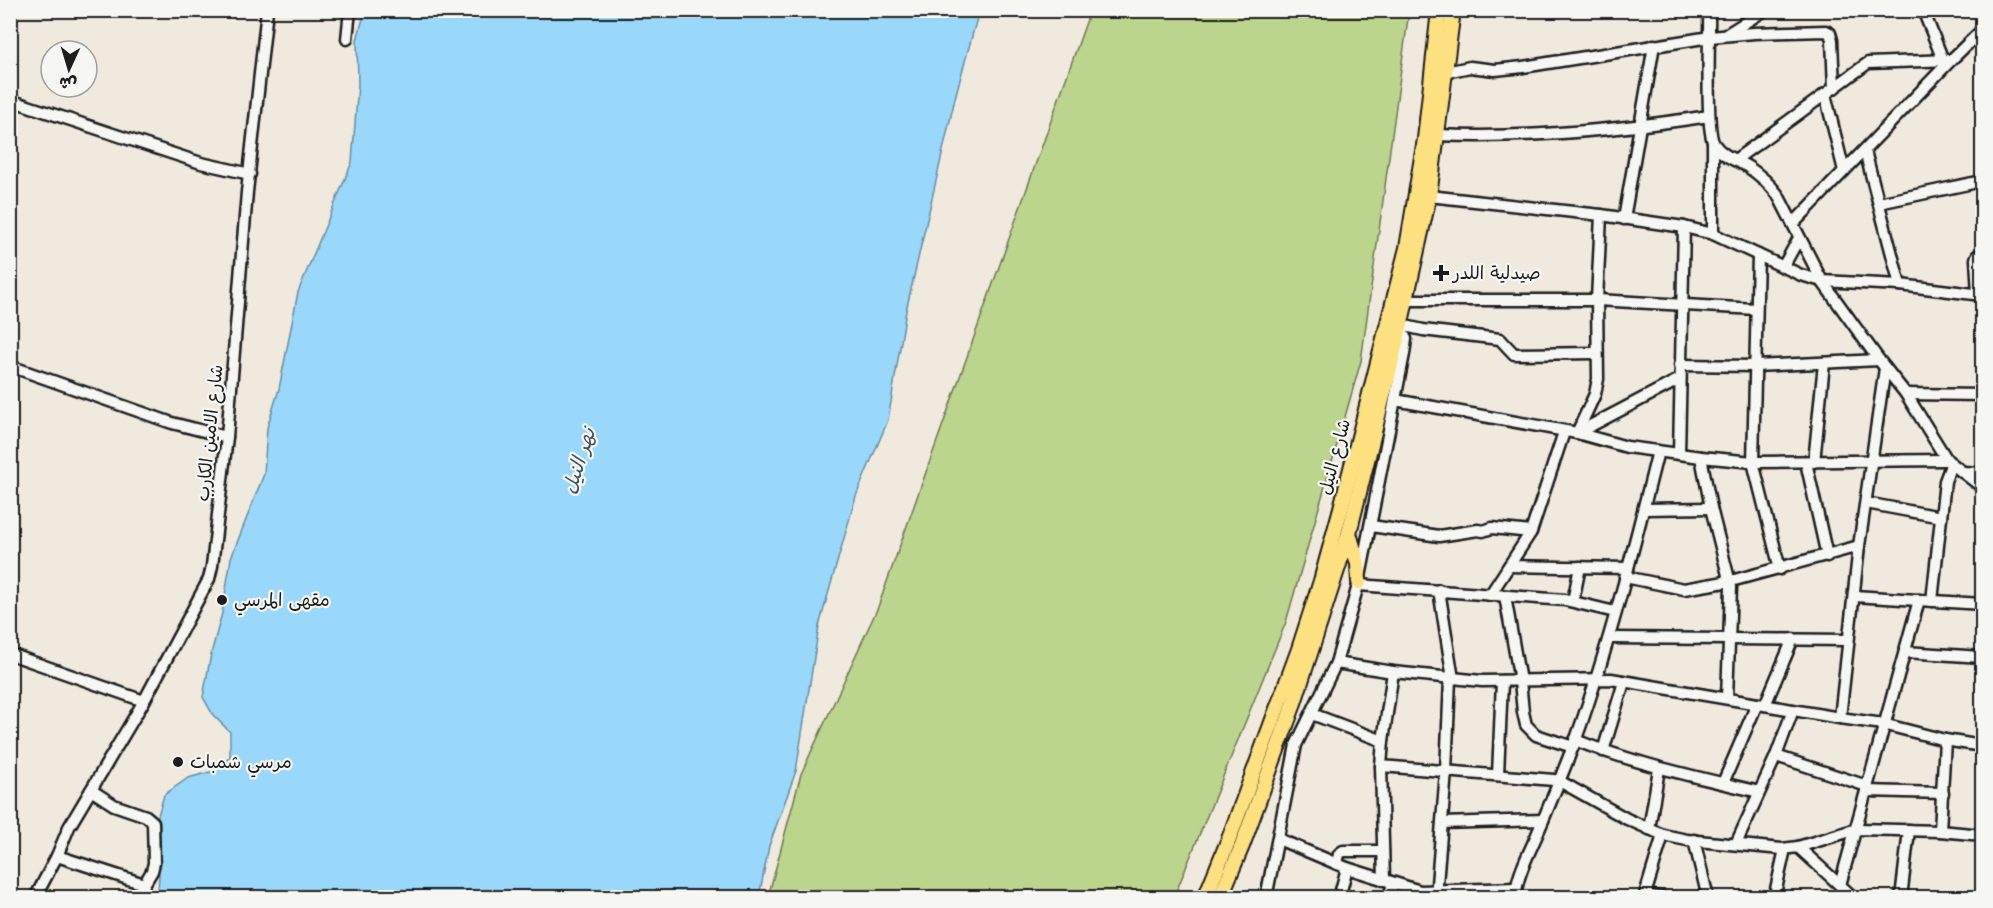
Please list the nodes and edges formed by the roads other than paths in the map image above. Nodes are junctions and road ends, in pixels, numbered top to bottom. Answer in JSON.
{"nodes":[{"id":1,"x":267,"y":10,"type":"edge"},
{"id":2,"x":351,"y":10,"type":"edge"},
{"id":3,"x":1439,"y":10,"type":"edge"},
{"id":4,"x":1453,"y":10,"type":"edge"},
{"id":5,"x":1709,"y":10,"type":"edge"},
{"id":6,"x":1765,"y":10,"type":"edge"},
{"id":7,"x":1923,"y":10,"type":"edge"},
{"id":8,"x":1983,"y":30,"type":"edge"},
{"id":9,"x":1725,"y":35,"type":"junction"},
{"id":10,"x":1710,"y":37,"type":"junction"},
{"id":11,"x":347,"y":39,"type":"dead end"},
{"id":12,"x":1654,"y":45,"type":"junction"},
{"id":13,"x":1947,"y":60,"type":"junction"},
{"id":14,"x":1446,"y":72,"type":"junction"},
{"id":15,"x":1830,"y":91,"type":"junction"},
{"id":16,"x":10,"y":100,"type":"edge"},
{"id":17,"x":1709,"y":116,"type":"junction"},
{"id":18,"x":1639,"y":127,"type":"junction"},
{"id":19,"x":1437,"y":135,"type":"junction"},
{"id":20,"x":1713,"y":142,"type":"junction"},
{"id":21,"x":1865,"y":151,"type":"junction"},
{"id":22,"x":1736,"y":160,"type":"junction"},
{"id":23,"x":1844,"y":171,"type":"junction"},
{"id":24,"x":250,"y":174,"type":"junction"},
{"id":25,"x":1983,"y":181,"type":"edge"},
{"id":26,"x":1429,"y":196,"type":"junction"},
{"id":27,"x":1879,"y":203,"type":"junction"},
{"id":28,"x":1601,"y":215,"type":"junction"},
{"id":29,"x":1624,"y":219,"type":"junction"},
{"id":30,"x":1793,"y":224,"type":"junction"},
{"id":31,"x":1684,"y":227,"type":"junction"},
{"id":32,"x":1713,"y":234,"type":"junction"},
{"id":33,"x":1799,"y":238,"type":"junction"},
{"id":34,"x":1983,"y":254,"type":"edge"},
{"id":35,"x":1758,"y":255,"type":"junction"},
{"id":36,"x":1783,"y":267,"type":"junction"},
{"id":37,"x":1822,"y":281,"type":"junction"},
{"id":38,"x":1900,"y":285,"type":"junction"},
{"id":39,"x":1980,"y":294,"type":"edge"},
{"id":40,"x":1406,"y":300,"type":"junction"},
{"id":41,"x":1597,"y":300,"type":"junction"},
{"id":42,"x":1682,"y":305,"type":"junction"},
{"id":43,"x":1756,"y":309,"type":"junction"},
{"id":44,"x":1401,"y":326,"type":"junction"},
{"id":45,"x":1598,"y":353,"type":"junction"},
{"id":46,"x":1824,"y":363,"type":"junction"},
{"id":47,"x":1882,"y":364,"type":"junction"},
{"id":48,"x":1680,"y":365,"type":"junction"},
{"id":49,"x":10,"y":366,"type":"edge"},
{"id":50,"x":1755,"y":366,"type":"junction"},
{"id":51,"x":1680,"y":379,"type":"junction"},
{"id":52,"x":1906,"y":394,"type":"junction"},
{"id":53,"x":1983,"y":395,"type":"edge"},
{"id":54,"x":1395,"y":400,"type":"junction"},
{"id":55,"x":1564,"y":432,"type":"junction"},
{"id":56,"x":1577,"y":434,"type":"junction"},
{"id":57,"x":227,"y":437,"type":"junction"},
{"id":58,"x":1658,"y":451,"type":"junction"},
{"id":59,"x":1679,"y":453,"type":"junction"},
{"id":60,"x":1701,"y":457,"type":"junction"},
{"id":61,"x":1753,"y":462,"type":"junction"},
{"id":62,"x":1810,"y":462,"type":"junction"},
{"id":63,"x":1872,"y":462,"type":"junction"},
{"id":64,"x":1953,"y":466,"type":"junction"},
{"id":65,"x":1983,"y":474,"type":"edge"},
{"id":66,"x":1983,"y":487,"type":"edge"},
{"id":67,"x":1866,"y":503,"type":"junction"},
{"id":68,"x":1341,"y":508,"type":"junction"},
{"id":69,"x":1644,"y":508,"type":"junction"},
{"id":70,"x":1711,"y":508,"type":"junction"},
{"id":71,"x":1941,"y":517,"type":"junction"},
{"id":72,"x":1371,"y":525,"type":"junction"},
{"id":73,"x":1531,"y":532,"type":"junction"},
{"id":74,"x":1349,"y":533,"type":"junction"},
{"id":75,"x":1859,"y":546,"type":"junction"},
{"id":76,"x":1827,"y":556,"type":"junction"},
{"id":77,"x":1509,"y":566,"type":"junction"},
{"id":78,"x":1580,"y":567,"type":"junction"},
{"id":79,"x":1780,"y":569,"type":"junction"},
{"id":80,"x":1627,"y":573,"type":"junction"},
{"id":81,"x":1731,"y":581,"type":"junction"},
{"id":82,"x":1358,"y":583,"type":"junction"},
{"id":83,"x":1439,"y":590,"type":"junction"},
{"id":84,"x":1490,"y":595,"type":"junction"},
{"id":85,"x":1505,"y":596,"type":"junction"},
{"id":86,"x":1854,"y":596,"type":"junction"},
{"id":87,"x":1919,"y":600,"type":"junction"},
{"id":88,"x":1573,"y":601,"type":"junction"},
{"id":89,"x":1932,"y":601,"type":"junction"},
{"id":90,"x":1983,"y":604,"type":"edge"},
{"id":91,"x":1615,"y":612,"type":"junction"},
{"id":92,"x":1610,"y":638,"type":"junction"},
{"id":93,"x":1730,"y":639,"type":"junction"},
{"id":94,"x":1793,"y":639,"type":"junction"},
{"id":95,"x":1848,"y":640,"type":"junction"},
{"id":96,"x":1905,"y":652,"type":"junction"},
{"id":97,"x":10,"y":654,"type":"edge"},
{"id":98,"x":1983,"y":657,"type":"edge"},
{"id":99,"x":1336,"y":663,"type":"junction"},
{"id":100,"x":1393,"y":672,"type":"junction"},
{"id":101,"x":1451,"y":679,"type":"junction"},
{"id":102,"x":1597,"y":679,"type":"junction"},
{"id":103,"x":1502,"y":681,"type":"junction"},
{"id":104,"x":1520,"y":681,"type":"junction"},
{"id":105,"x":1624,"y":682,"type":"junction"},
{"id":106,"x":1727,"y":698,"type":"junction"},
{"id":107,"x":144,"y":701,"type":"junction"},
{"id":108,"x":1761,"y":705,"type":"junction"},
{"id":109,"x":1793,"y":710,"type":"junction"},
{"id":110,"x":1312,"y":714,"type":"junction"},
{"id":111,"x":1840,"y":718,"type":"junction"},
{"id":112,"x":1883,"y":724,"type":"junction"},
{"id":113,"x":1945,"y":740,"type":"junction"},
{"id":114,"x":1383,"y":741,"type":"junction"},
{"id":115,"x":1574,"y":743,"type":"junction"},
{"id":116,"x":1983,"y":746,"type":"edge"},
{"id":117,"x":1603,"y":751,"type":"junction"},
{"id":118,"x":1776,"y":756,"type":"junction"},
{"id":119,"x":1381,"y":766,"type":"junction"},
{"id":120,"x":1659,"y":769,"type":"junction"},
{"id":121,"x":1446,"y":771,"type":"junction"},
{"id":122,"x":1498,"y":775,"type":"junction"},
{"id":123,"x":1559,"y":781,"type":"junction"},
{"id":124,"x":1723,"y":783,"type":"junction"},
{"id":125,"x":1867,"y":788,"type":"junction"},
{"id":126,"x":91,"y":790,"type":"junction"},
{"id":127,"x":1759,"y":792,"type":"junction"},
{"id":128,"x":1943,"y":793,"type":"junction"},
{"id":129,"x":1543,"y":820,"type":"junction"},
{"id":130,"x":1442,"y":823,"type":"junction"},
{"id":131,"x":1649,"y":830,"type":"junction"},
{"id":132,"x":1857,"y":830,"type":"junction"},
{"id":133,"x":1909,"y":830,"type":"junction"},
{"id":134,"x":1940,"y":831,"type":"junction"},
{"id":135,"x":1663,"y":834,"type":"junction"},
{"id":136,"x":1983,"y":834,"type":"edge"},
{"id":137,"x":1278,"y":839,"type":"junction"},
{"id":138,"x":1694,"y":840,"type":"junction"},
{"id":139,"x":1736,"y":844,"type":"junction"},
{"id":140,"x":1798,"y":847,"type":"junction"},
{"id":141,"x":1785,"y":849,"type":"junction"},
{"id":142,"x":1383,"y":851,"type":"junction"},
{"id":143,"x":57,"y":856,"type":"junction"},
{"id":144,"x":1342,"y":866,"type":"junction"},
{"id":145,"x":1388,"y":882,"type":"junction"},
{"id":146,"x":144,"y":884,"type":"junction"},
{"id":147,"x":1840,"y":885,"type":"junction"},
{"id":148,"x":1515,"y":892,"type":"edge"},
{"id":149,"x":1436,"y":895,"type":"edge"},
{"id":150,"x":1645,"y":896,"type":"edge"},
{"id":151,"x":36,"y":897,"type":"edge"},
{"id":152,"x":136,"y":897,"type":"edge"},
{"id":153,"x":1204,"y":897,"type":"edge"},
{"id":154,"x":1220,"y":897,"type":"edge"},
{"id":155,"x":1266,"y":897,"type":"edge"},
{"id":156,"x":1339,"y":897,"type":"edge"},
{"id":157,"x":1389,"y":897,"type":"edge"},
{"id":158,"x":1664,"y":897,"type":"edge"},
{"id":159,"x":1708,"y":897,"type":"edge"},
{"id":160,"x":1774,"y":897,"type":"edge"},
{"id":161,"x":1854,"y":897,"type":"edge"},
{"id":162,"x":1901,"y":897,"type":"edge"}],
"edges":[{"from":1,"to":24,"type":"street","name":"شارع الامين الكارب"},
{"from":2,"to":11,"type":"street"},
{"from":3,"to":68,"type":"main road","name":"شارع النيل"},
{"from":4,"to":14,"type":"main road","name":"شارع النيل"},
{"from":5,"to":10,"type":"street"},
{"from":6,"to":9,"type":"street"},
{"from":7,"to":13,"type":"street"},
{"from":8,"to":13,"type":"street"},
{"from":9,"to":10,"type":"street"},
{"from":9,"to":15,"type":"street"},
{"from":10,"to":12,"type":"street"},
{"from":10,"to":17,"type":"street"},
{"from":12,"to":14,"type":"street"},
{"from":12,"to":18,"type":"street"},
{"from":13,"to":15,"type":"street"},
{"from":13,"to":21,"type":"street"},
{"from":14,"to":19,"type":"main road","name":"شارع النيل"},
{"from":15,"to":22,"type":"street"},
{"from":15,"to":23,"type":"street"},
{"from":16,"to":24,"type":"street"},
{"from":17,"to":18,"type":"street"},
{"from":17,"to":20,"type":"street"},
{"from":18,"to":19,"type":"street"},
{"from":18,"to":29,"type":"street"},
{"from":19,"to":26,"type":"main road","name":"شارع النيل"},
{"from":20,"to":22,"type":"street"},
{"from":20,"to":32,"type":"street"},
{"from":21,"to":23,"type":"street"},
{"from":21,"to":27,"type":"street"},
{"from":22,"to":30,"type":"street"},
{"from":23,"to":30,"type":"street"},
{"from":24,"to":57,"type":"street","name":"شارع الامين الكارب"},
{"from":25,"to":27,"type":"street"},
{"from":26,"to":28,"type":"street"},
{"from":26,"to":40,"type":"main road","name":"شارع النيل"},
{"from":27,"to":38,"type":"street"},
{"from":28,"to":29,"type":"street"},
{"from":28,"to":41,"type":"street"},
{"from":29,"to":31,"type":"street"},
{"from":30,"to":33,"type":"street"},
{"from":31,"to":32,"type":"street"},
{"from":31,"to":42,"type":"street"},
{"from":32,"to":35,"type":"street"},
{"from":33,"to":36,"type":"street"},
{"from":33,"to":37,"type":"street"},
{"from":34,"to":39,"type":"street"},
{"from":35,"to":36,"type":"street"},
{"from":35,"to":43,"type":"street"},
{"from":36,"to":37,"type":"street"},
{"from":37,"to":38,"type":"street"},
{"from":37,"to":47,"type":"street"},
{"from":38,"to":39,"type":"street"},
{"from":40,"to":41,"type":"street"},
{"from":40,"to":44,"type":"main road","name":"شارع النيل"},
{"from":41,"to":42,"type":"street"},
{"from":41,"to":45,"type":"street"},
{"from":42,"to":43,"type":"street"},
{"from":42,"to":48,"type":"street"},
{"from":43,"to":50,"type":"street"},
{"from":44,"to":45,"type":"street"},
{"from":44,"to":54,"type":"street"},
{"from":44,"to":74,"type":"main road","name":"شارع النيل"},
{"from":45,"to":56,"type":"street"},
{"from":46,"to":47,"type":"street"},
{"from":46,"to":50,"type":"street"},
{"from":46,"to":62,"type":"street"},
{"from":47,"to":52,"type":"street"},
{"from":47,"to":63,"type":"street"},
{"from":48,"to":50,"type":"street"},
{"from":48,"to":51,"type":"street"},
{"from":49,"to":57,"type":"street"},
{"from":50,"to":61,"type":"street"},
{"from":51,"to":56,"type":"street"},
{"from":51,"to":59,"type":"street"},
{"from":52,"to":53,"type":"street"},
{"from":52,"to":64,"type":"street"},
{"from":54,"to":55,"type":"street"},
{"from":54,"to":72,"type":"street"},
{"from":55,"to":56,"type":"street"},
{"from":55,"to":73,"type":"street"},
{"from":56,"to":58,"type":"street"},
{"from":57,"to":107,"type":"street","name":"شارع الامين الكارب"},
{"from":58,"to":59,"type":"street"},
{"from":58,"to":69,"type":"street"},
{"from":59,"to":60,"type":"street"},
{"from":60,"to":61,"type":"street"},
{"from":60,"to":70,"type":"street"},
{"from":61,"to":62,"type":"street"},
{"from":61,"to":79,"type":"street"},
{"from":62,"to":63,"type":"street"},
{"from":62,"to":76,"type":"street"},
{"from":63,"to":64,"type":"street"},
{"from":63,"to":67,"type":"street"},
{"from":64,"to":65,"type":"street"},
{"from":64,"to":66,"type":"street"},
{"from":64,"to":71,"type":"street"},
{"from":67,"to":71,"type":"street"},
{"from":67,"to":75,"type":"street"},
{"from":68,"to":74,"type":"main road"},
{"from":68,"to":153,"type":"main road","name":"شارع النيل"},
{"from":69,"to":70,"type":"street"},
{"from":69,"to":80,"type":"street"},
{"from":70,"to":81,"type":"street"},
{"from":71,"to":89,"type":"street"},
{"from":72,"to":73,"type":"street"},
{"from":72,"to":82,"type":"street"},
{"from":73,"to":77,"type":"street"},
{"from":74,"to":82,"type":"main road"},
{"from":74,"to":154,"type":"main road","name":"شارع النيل"},
{"from":75,"to":76,"type":"street"},
{"from":75,"to":86,"type":"street"},
{"from":76,"to":79,"type":"street"},
{"from":77,"to":78,"type":"street"},
{"from":77,"to":84,"type":"street"},
{"from":78,"to":80,"type":"street"},
{"from":78,"to":88,"type":"street"},
{"from":79,"to":81,"type":"street"},
{"from":80,"to":81,"type":"street"},
{"from":80,"to":91,"type":"street"},
{"from":81,"to":93,"type":"street"},
{"from":82,"to":83,"type":"street"},
{"from":82,"to":99,"type":"street"},
{"from":83,"to":84,"type":"street"},
{"from":83,"to":101,"type":"street"},
{"from":84,"to":85,"type":"street"},
{"from":85,"to":88,"type":"street"},
{"from":85,"to":104,"type":"street"},
{"from":86,"to":87,"type":"street"},
{"from":86,"to":95,"type":"street"},
{"from":87,"to":89,"type":"street"},
{"from":87,"to":96,"type":"street"},
{"from":88,"to":91,"type":"street"},
{"from":89,"to":90,"type":"street"},
{"from":91,"to":92,"type":"street"},
{"from":92,"to":93,"type":"street"},
{"from":92,"to":102,"type":"street"},
{"from":93,"to":94,"type":"street"},
{"from":93,"to":106,"type":"street"},
{"from":94,"to":95,"type":"street"},
{"from":94,"to":108,"type":"street"},
{"from":95,"to":111,"type":"street"},
{"from":96,"to":98,"type":"street"},
{"from":96,"to":112,"type":"street"},
{"from":97,"to":107,"type":"street"},
{"from":99,"to":100,"type":"street"},
{"from":99,"to":110,"type":"street"},
{"from":100,"to":101,"type":"street"},
{"from":100,"to":114,"type":"street"},
{"from":101,"to":103,"type":"street"},
{"from":101,"to":121,"type":"street"},
{"from":102,"to":104,"type":"street"},
{"from":102,"to":105,"type":"street"},
{"from":102,"to":115,"type":"street"},
{"from":103,"to":104,"type":"street"},
{"from":103,"to":122,"type":"street"},
{"from":104,"to":115,"type":"street"},
{"from":105,"to":106,"type":"street"},
{"from":105,"to":117,"type":"street"},
{"from":106,"to":108,"type":"street"},
{"from":107,"to":126,"type":"street","name":"شارع الامين الكارب"},
{"from":108,"to":109,"type":"street"},
{"from":108,"to":124,"type":"street"},
{"from":109,"to":111,"type":"street"},
{"from":109,"to":118,"type":"street"},
{"from":110,"to":114,"type":"street"},
{"from":110,"to":137,"type":"street"},
{"from":111,"to":112,"type":"street"},
{"from":112,"to":113,"type":"street"},
{"from":112,"to":125,"type":"street"},
{"from":113,"to":116,"type":"street"},
{"from":113,"to":128,"type":"street"},
{"from":114,"to":119,"type":"street"},
{"from":115,"to":117,"type":"street"},
{"from":115,"to":123,"type":"street"},
{"from":117,"to":120,"type":"street"},
{"from":118,"to":125,"type":"street"},
{"from":118,"to":127,"type":"street"},
{"from":119,"to":121,"type":"street"},
{"from":119,"to":142,"type":"street"},
{"from":120,"to":124,"type":"street"},
{"from":120,"to":131,"type":"street"},
{"from":121,"to":122,"type":"street"},
{"from":121,"to":130,"type":"street"},
{"from":122,"to":123,"type":"street"},
{"from":123,"to":129,"type":"street"},
{"from":123,"to":131,"type":"street"},
{"from":124,"to":127,"type":"street"},
{"from":125,"to":128,"type":"street"},
{"from":125,"to":132,"type":"street"},
{"from":126,"to":143,"type":"street","name":"شارع الامين الكارب"},
{"from":126,"to":146,"type":"street"},
{"from":127,"to":139,"type":"street"},
{"from":128,"to":134,"type":"street"},
{"from":129,"to":130,"type":"street"},
{"from":129,"to":148,"type":"street"},
{"from":130,"to":149,"type":"street"},
{"from":131,"to":135,"type":"street"},
{"from":132,"to":133,"type":"street"},
{"from":132,"to":140,"type":"street"},
{"from":132,"to":147,"type":"street"},
{"from":133,"to":134,"type":"street"},
{"from":133,"to":162,"type":"street"},
{"from":134,"to":136,"type":"street"},
{"from":135,"to":138,"type":"street"},
{"from":135,"to":150,"type":"street"},
{"from":137,"to":144,"type":"street"},
{"from":137,"to":155,"type":"street"},
{"from":138,"to":139,"type":"street"},
{"from":138,"to":159,"type":"street"},
{"from":139,"to":141,"type":"street"},
{"from":140,"to":141,"type":"street"},
{"from":140,"to":147,"type":"street"},
{"from":141,"to":160,"type":"street"},
{"from":142,"to":144,"type":"street"},
{"from":142,"to":145,"type":"street"},
{"from":143,"to":146,"type":"street"},
{"from":143,"to":151,"type":"street","name":"شارع الامين الكارب"},
{"from":144,"to":145,"type":"street"},
{"from":144,"to":156,"type":"street"},
{"from":145,"to":149,"type":"street"},
{"from":145,"to":157,"type":"street"},
{"from":146,"to":152,"type":"street"},
{"from":147,"to":161,"type":"street"},
{"from":148,"to":149,"type":"street"},
{"from":150,"to":158,"type":"street"}]}
